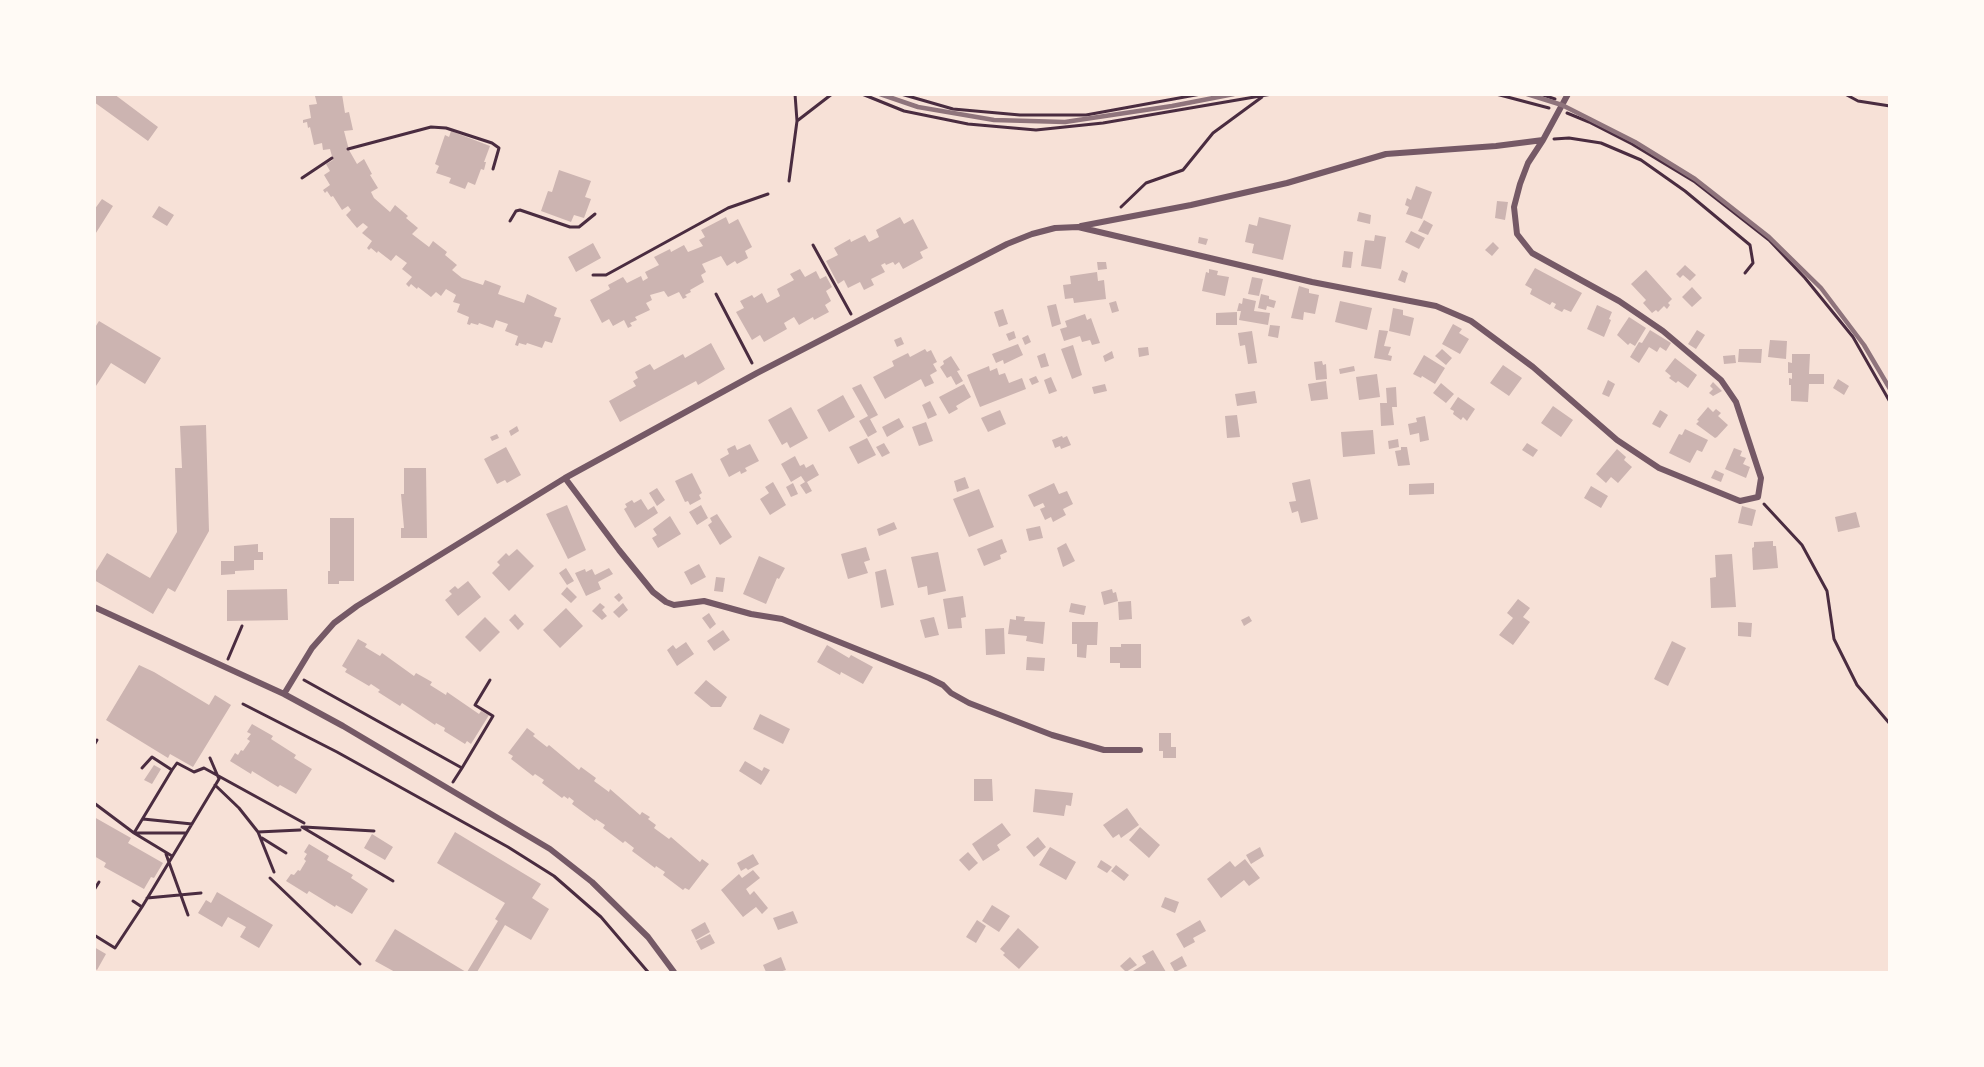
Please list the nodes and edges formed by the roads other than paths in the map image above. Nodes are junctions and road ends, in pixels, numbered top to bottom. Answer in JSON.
{"nodes":[{"id":1,"x":1568,"y":94,"type":"edge"},
{"id":2,"x":1543,"y":140,"type":"junction"},
{"id":3,"x":1078,"y":227,"type":"junction"},
{"id":4,"x":565,"y":478,"type":"junction"},
{"id":5,"x":94,"y":607,"type":"edge"},
{"id":6,"x":284,"y":694,"type":"junction"},
{"id":7,"x":1140,"y":750,"type":"dead end"},
{"id":8,"x":675,"y":972,"type":"edge"}],
"edges":[{"from":1,"to":2,"type":"street"},
{"from":2,"to":3,"type":"street"},
{"from":2,"to":3,"type":"street"},
{"from":3,"to":4,"type":"street"},
{"from":4,"to":6,"type":"street"},
{"from":4,"to":7,"type":"street"},
{"from":5,"to":6,"type":"street"},
{"from":6,"to":8,"type":"street"}]}
